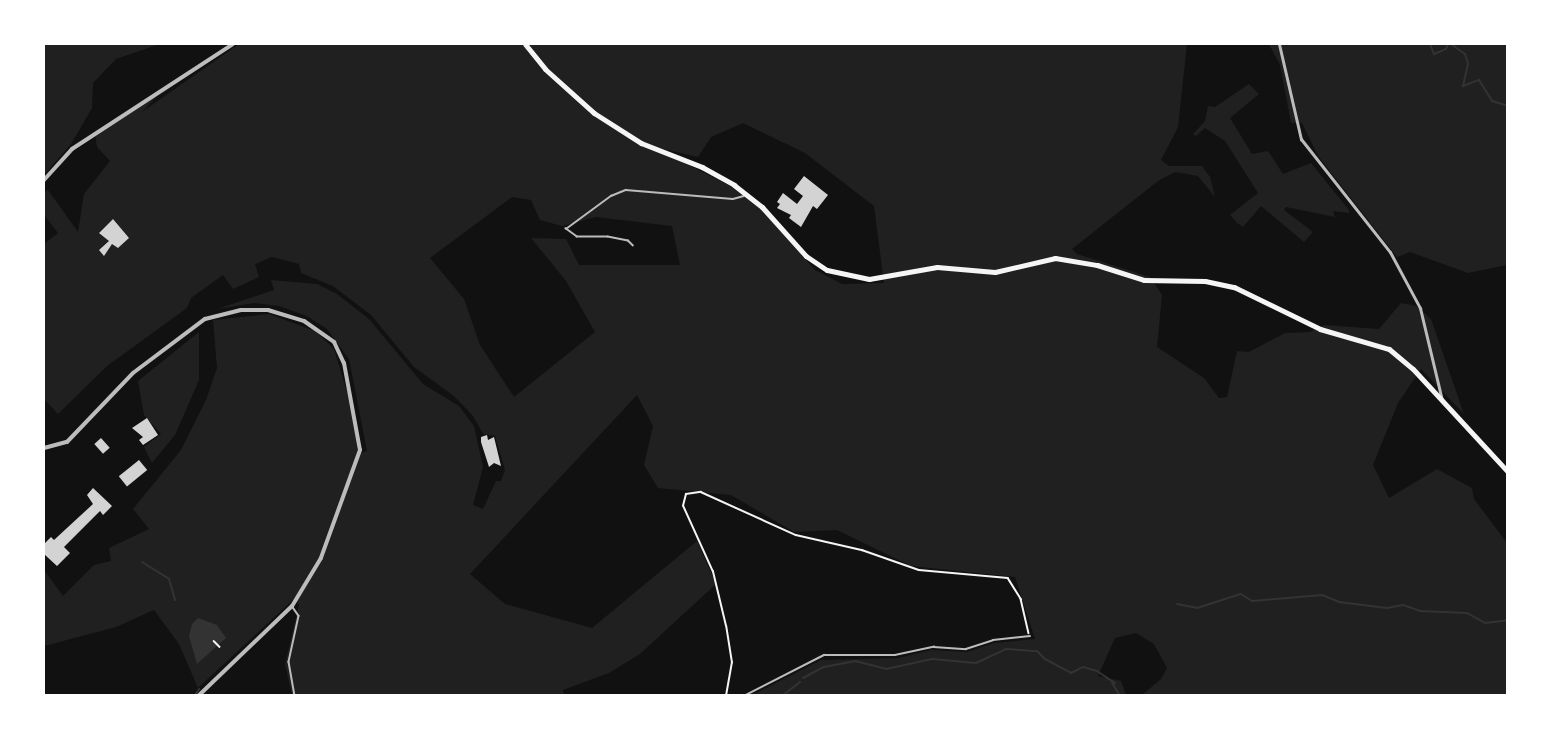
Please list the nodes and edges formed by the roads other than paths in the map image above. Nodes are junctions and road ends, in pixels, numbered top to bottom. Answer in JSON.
{"nodes":[{"id":1,"x":233,"y":44,"type":"edge"},
{"id":2,"x":525,"y":44,"type":"edge"},
{"id":3,"x":1279,"y":44,"type":"edge"},
{"id":4,"x":44,"y":180,"type":"edge"},
{"id":5,"x":748,"y":195,"type":"junction"},
{"id":6,"x":633,"y":246,"type":"dead end"},
{"id":7,"x":1443,"y":401,"type":"junction"},
{"id":8,"x":44,"y":448,"type":"edge"},
{"id":9,"x":1508,"y":472,"type":"edge"},
{"id":10,"x":292,"y":606,"type":"junction"},
{"id":11,"x":1030,"y":636,"type":"road end"},
{"id":12,"x":198,"y":696,"type":"edge"},
{"id":13,"x":295,"y":696,"type":"edge"},
{"id":14,"x":744,"y":696,"type":"edge"}],
"edges":[{"from":1,"to":4,"type":"street"},
{"from":2,"to":5,"type":"main road"},
{"from":3,"to":7,"type":"street"},
{"from":5,"to":6,"type":"lane"},
{"from":5,"to":7,"type":"main road"},
{"from":7,"to":9,"type":"main road"},
{"from":8,"to":10,"type":"street"},
{"from":10,"to":12,"type":"street"},
{"from":10,"to":13,"type":"lane"},
{"from":11,"to":14,"type":"lane"}]}
